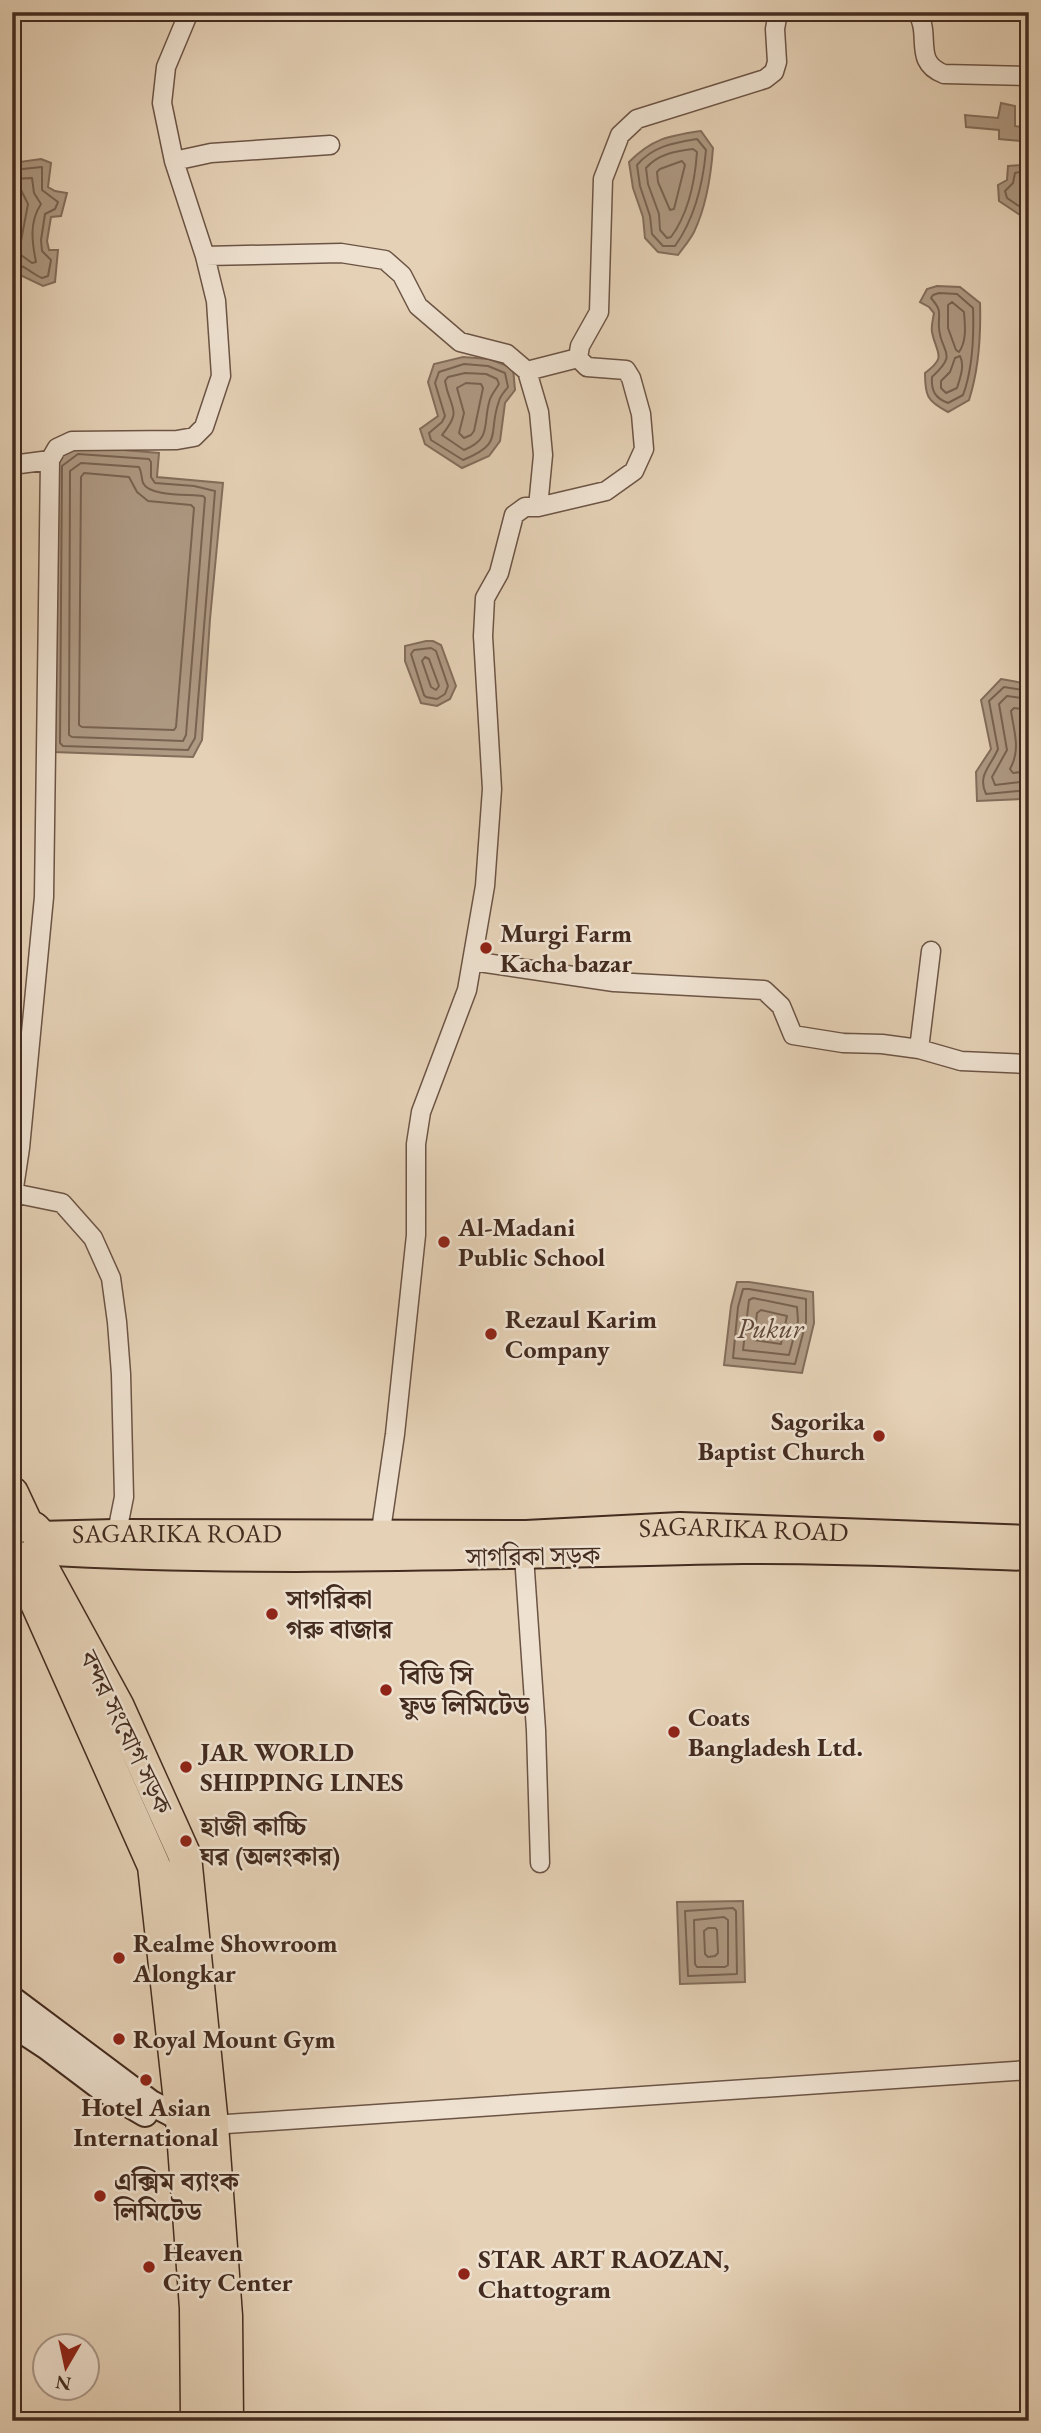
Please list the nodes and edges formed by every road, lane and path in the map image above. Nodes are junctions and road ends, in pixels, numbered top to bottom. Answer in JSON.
{"nodes":[{"id":1,"x":189,"y":12,"type":"edge"},
{"id":2,"x":778,"y":12,"type":"edge"},
{"id":3,"x":917,"y":12,"type":"edge"},
{"id":4,"x":1029,"y":76,"type":"edge"},
{"id":5,"x":330,"y":145,"type":"dead end"},
{"id":6,"x":174,"y":161,"type":"junction"},
{"id":7,"x":205,"y":256,"type":"junction"},
{"id":8,"x":578,"y":358,"type":"junction"},
{"id":9,"x":527,"y":371,"type":"junction"},
{"id":10,"x":50,"y":460,"type":"junction"},
{"id":11,"x":12,"y":465,"type":"edge"},
{"id":12,"x":538,"y":507,"type":"junction"},
{"id":13,"x":931,"y":951,"type":"dead end"},
{"id":14,"x":472,"y":961,"type":"junction"},
{"id":15,"x":919,"y":1049,"type":"junction"},
{"id":16,"x":1029,"y":1064,"type":"edge"},
{"id":17,"x":13,"y":1197,"type":"edge"},
{"id":18,"x":12,"y":1493,"type":"edge"},
{"id":19,"x":680,"y":1526,"type":"junction"},
{"id":20,"x":381,"y":1533,"type":"junction"},
{"id":21,"x":1029,"y":1539,"type":"edge"},
{"id":22,"x":26,"y":1544,"type":"edge"},
{"id":23,"x":115,"y":1544,"type":"junction"},
{"id":24,"x":678,"y":1553,"type":"junction"},
{"id":25,"x":524,"y":1556,"type":"junction"},
{"id":26,"x":1029,"y":1557,"type":"edge"},
{"id":27,"x":376,"y":1559,"type":"junction"},
{"id":28,"x":540,"y":1863,"type":"dead end"},
{"id":29,"x":12,"y":1998,"type":"edge"},
{"id":30,"x":12,"y":2024,"type":"edge"},
{"id":31,"x":1029,"y":2070,"type":"edge"},
{"id":32,"x":197,"y":2131,"type":"junction"},
{"id":33,"x":197,"y":2421,"type":"edge"},
{"id":34,"x":227,"y":2421,"type":"edge"}],
"edges":[{"from":1,"to":6,"type":"street"},
{"from":2,"to":8,"type":"street"},
{"from":3,"to":4,"type":"street"},
{"from":5,"to":6,"type":"street"},
{"from":6,"to":7,"type":"street"},
{"from":7,"to":9,"type":"street"},
{"from":7,"to":10,"type":"street"},
{"from":8,"to":9,"type":"street"},
{"from":8,"to":12,"type":"street"},
{"from":9,"to":12,"type":"street"},
{"from":10,"to":11,"type":"street"},
{"from":10,"to":17,"type":"street"},
{"from":12,"to":14,"type":"street"},
{"from":13,"to":15,"type":"street"},
{"from":14,"to":15,"type":"street"},
{"from":14,"to":20,"type":"street"},
{"from":15,"to":16,"type":"street"},
{"from":17,"to":23,"type":"street"},
{"from":18,"to":22,"type":"highway","name":"বন্দর সংযোগ সড়ক"},
{"from":19,"to":20,"type":"main road","name":"SAGARIKA ROAD"},
{"from":19,"to":21,"type":"main road","name":"SAGARIKA ROAD"},
{"from":19,"to":24,"type":"main road"},
{"from":20,"to":23,"type":"main road","name":"SAGARIKA ROAD"},
{"from":20,"to":27,"type":"street"},
{"from":22,"to":23,"type":"main road","name":"সাগরিকা সড়ক"},
{"from":22,"to":32,"type":"highway","name":"বন্দর সংযোগ সড়ক"},
{"from":23,"to":27,"type":"main road","name":"সাগরিকা সড়ক"},
{"from":24,"to":25,"type":"main road","name":"সাগরিকা সড়ক"},
{"from":24,"to":26,"type":"main road","name":"সাগরিকা সড়ক"},
{"from":25,"to":27,"type":"main road","name":"সাগরিকা সড়ক"},
{"from":25,"to":28,"type":"street"},
{"from":29,"to":32,"type":"main road"},
{"from":30,"to":32,"type":"main road"},
{"from":31,"to":32,"type":"street"},
{"from":32,"to":33,"type":"highway","name":"বন্দর সংযোগ সড়ক"},
{"from":32,"to":34,"type":"highway","name":"বন্দর সংযোগ সড়ক"}]}
